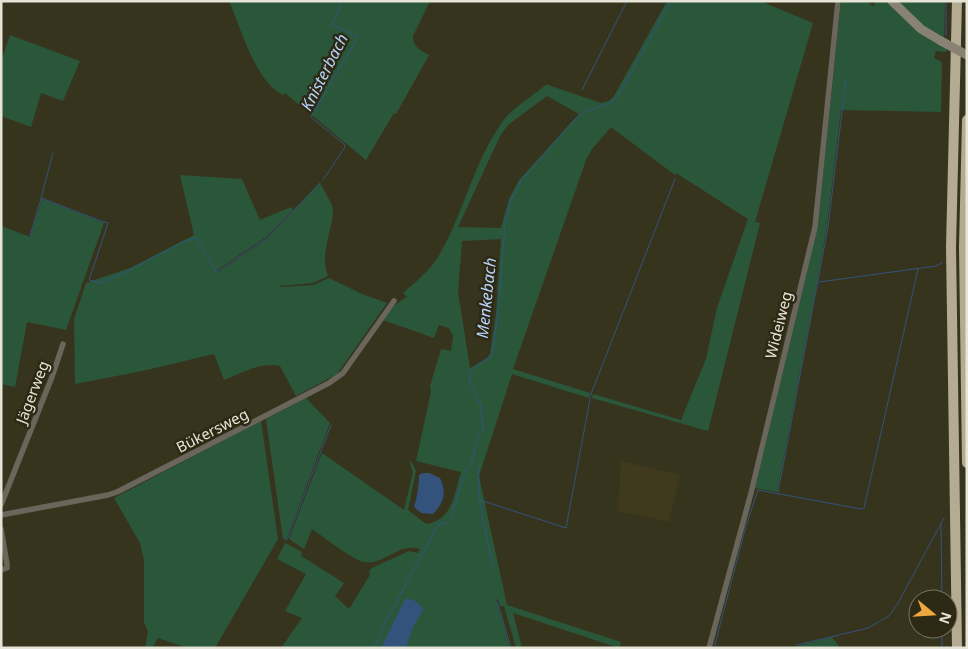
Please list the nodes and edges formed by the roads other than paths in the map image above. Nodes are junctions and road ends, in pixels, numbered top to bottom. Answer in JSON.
{"nodes":[{"id":1,"x":838,"y":1,"type":"edge"},
{"id":2,"x":892,"y":1,"type":"edge"},
{"id":3,"x":958,"y":1,"type":"edge"},
{"id":4,"x":967,"y":55,"type":"edge"},
{"id":5,"x":967,"y":120,"type":"edge"},
{"id":6,"x":394,"y":301,"type":"dead end"},
{"id":7,"x":63,"y":344,"type":"dead end"},
{"id":8,"x":967,"y":464,"type":"edge"},
{"id":9,"x":1,"y":505,"type":"edge"},
{"id":10,"x":1,"y":515,"type":"edge"},
{"id":11,"x":1,"y":529,"type":"edge"},
{"id":12,"x":1,"y":570,"type":"edge"},
{"id":13,"x":709,"y":648,"type":"edge"},
{"id":14,"x":957,"y":648,"type":"edge"}],
"edges":[{"from":1,"to":13,"type":"street","name":"Wideiweg"},
{"from":2,"to":4,"type":"street","bridge":true},
{"from":3,"to":14,"type":"highway"},
{"from":5,"to":8,"type":"highway"},
{"from":6,"to":10,"type":"street","name":"Bükersweg"},
{"from":7,"to":9,"type":"street","name":"Jägerweg"},
{"from":11,"to":12,"type":"street"}]}
